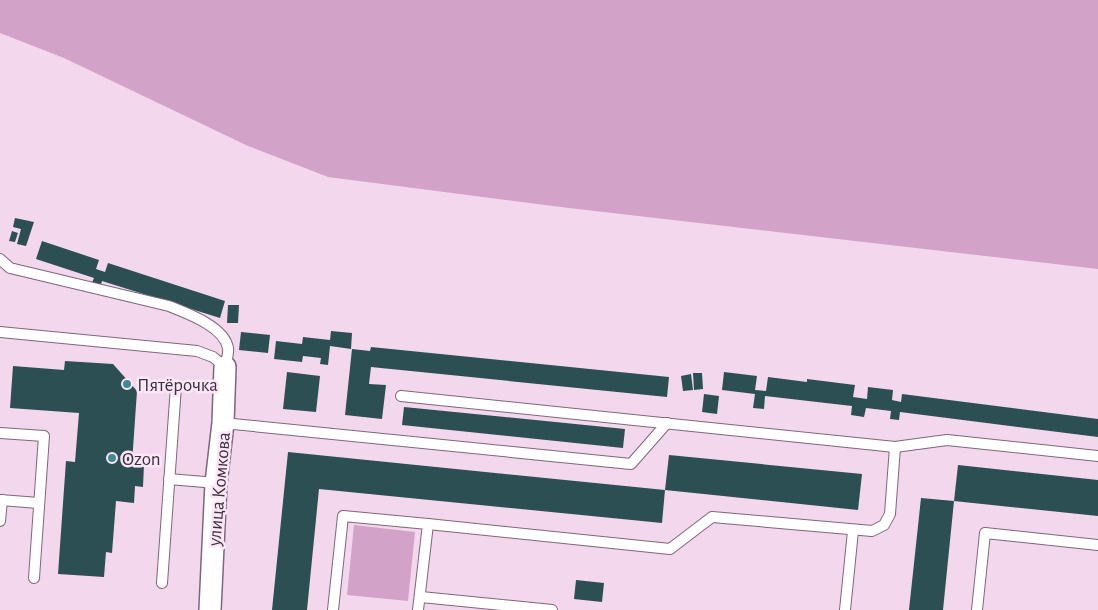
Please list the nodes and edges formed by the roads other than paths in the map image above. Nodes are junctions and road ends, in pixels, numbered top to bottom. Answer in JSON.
{"nodes":[{"id":1,"x":0,"y":259,"type":"edge"},
{"id":2,"x":0,"y":333,"type":"edge"},
{"id":3,"x":225,"y":367,"type":"junction"},
{"id":4,"x":176,"y":386,"type":"dead end"},
{"id":5,"x":401,"y":396,"type":"dead end"},
{"id":6,"x":223,"y":423,"type":"junction"},
{"id":7,"x":667,"y":423,"type":"junction"},
{"id":8,"x":0,"y":433,"type":"edge"},
{"id":9,"x":895,"y":447,"type":"junction"},
{"id":10,"x":1098,"y":456,"type":"edge"},
{"id":11,"x":169,"y":479,"type":"junction"},
{"id":12,"x":216,"y":483,"type":"junction"},
{"id":13,"x":1,"y":500,"type":"edge"},
{"id":14,"x":40,"y":503,"type":"junction"},
{"id":15,"x":0,"y":521,"type":"edge"},
{"id":16,"x":428,"y":524,"type":"junction"},
{"id":17,"x":853,"y":531,"type":"junction"},
{"id":18,"x":1098,"y":545,"type":"edge"},
{"id":19,"x":34,"y":578,"type":"dead end"},
{"id":20,"x":162,"y":583,"type":"dead end"},
{"id":21,"x":420,"y":597,"type":"junction"},
{"id":22,"x":210,"y":610,"type":"edge"},
{"id":23,"x":333,"y":610,"type":"edge"},
{"id":24,"x":418,"y":610,"type":"edge"},
{"id":25,"x":552,"y":610,"type":"edge"},
{"id":26,"x":845,"y":610,"type":"edge"},
{"id":27,"x":977,"y":610,"type":"edge"}],
"edges":[{"from":1,"to":3,"type":"lane"},
{"from":2,"to":3,"type":"lane"},
{"from":3,"to":6,"type":"street","name":"улица Комкова"},
{"from":4,"to":11,"type":"lane"},
{"from":5,"to":7,"type":"lane"},
{"from":6,"to":7,"type":"lane"},
{"from":6,"to":12,"type":"street","name":"улица Комкова"},
{"from":7,"to":9,"type":"lane"},
{"from":8,"to":14,"type":"lane"},
{"from":9,"to":10,"type":"lane"},
{"from":9,"to":17,"type":"lane"},
{"from":11,"to":12,"type":"lane"},
{"from":11,"to":20,"type":"lane"},
{"from":12,"to":22,"type":"street","name":"улица Комкова"},
{"from":13,"to":14,"type":"lane"},
{"from":13,"to":15,"type":"lane"},
{"from":14,"to":19,"type":"lane"},
{"from":16,"to":17,"type":"lane"},
{"from":16,"to":21,"type":"lane"},
{"from":16,"to":23,"type":"lane"},
{"from":17,"to":26,"type":"lane"},
{"from":18,"to":27,"type":"lane"},
{"from":21,"to":24,"type":"lane"},
{"from":21,"to":25,"type":"lane"}]}
